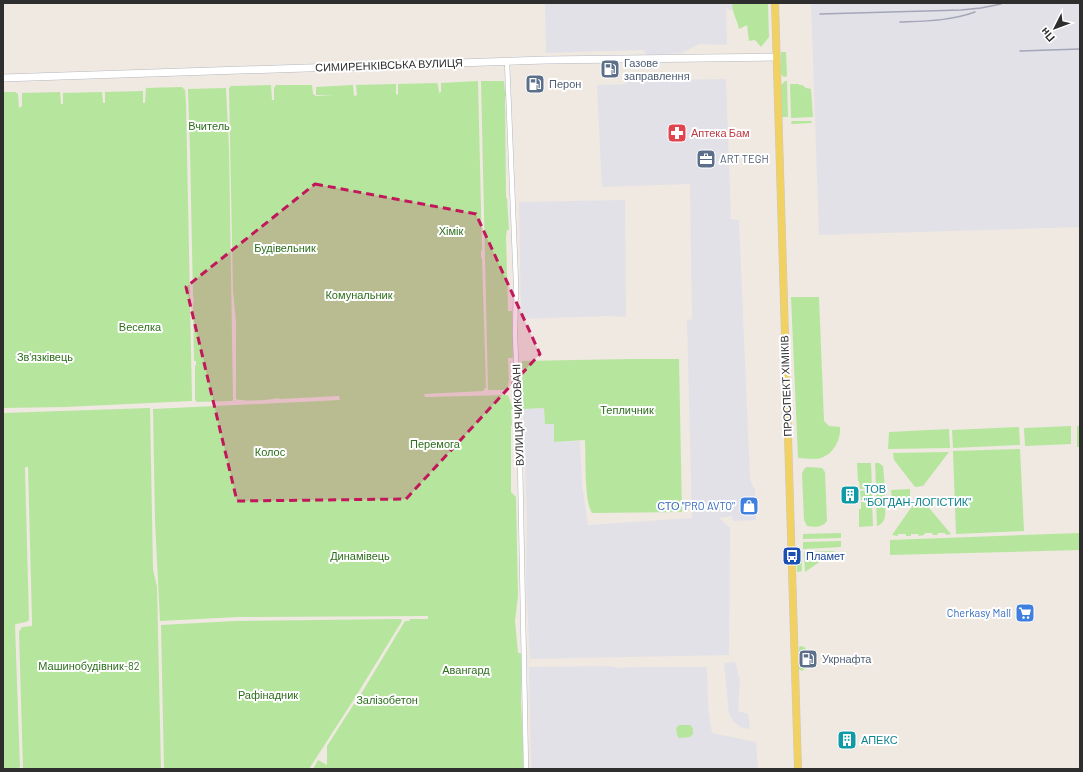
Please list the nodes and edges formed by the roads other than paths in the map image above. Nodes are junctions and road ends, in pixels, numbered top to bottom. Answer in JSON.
{"nodes":[{"id":1,"x":774,"y":3,"type":"edge"},
{"id":2,"x":776,"y":57,"type":"junction"},
{"id":3,"x":507,"y":61,"type":"junction"},
{"id":4,"x":3,"y":78,"type":"edge"},
{"id":5,"x":526,"y":769,"type":"edge"},
{"id":6,"x":798,"y":769,"type":"edge"}],
"edges":[{"from":1,"to":2,"type":"main road","name":"ПРОСПЕКТ ХІМІКІВ"},
{"from":2,"to":3,"type":"main road","name":"СИМИРЕНКІВСЬКА ВУЛИЦЯ"},
{"from":2,"to":6,"type":"main road","name":"ПРОСПЕКТ ХІМІКІВ"},
{"from":3,"to":4,"type":"main road","name":"СИМИРЕНКІВСЬКА ВУЛИЦЯ"},
{"from":3,"to":5,"type":"street","name":"ВУЛИЦЯ ЧИКОВАНІ"}]}
